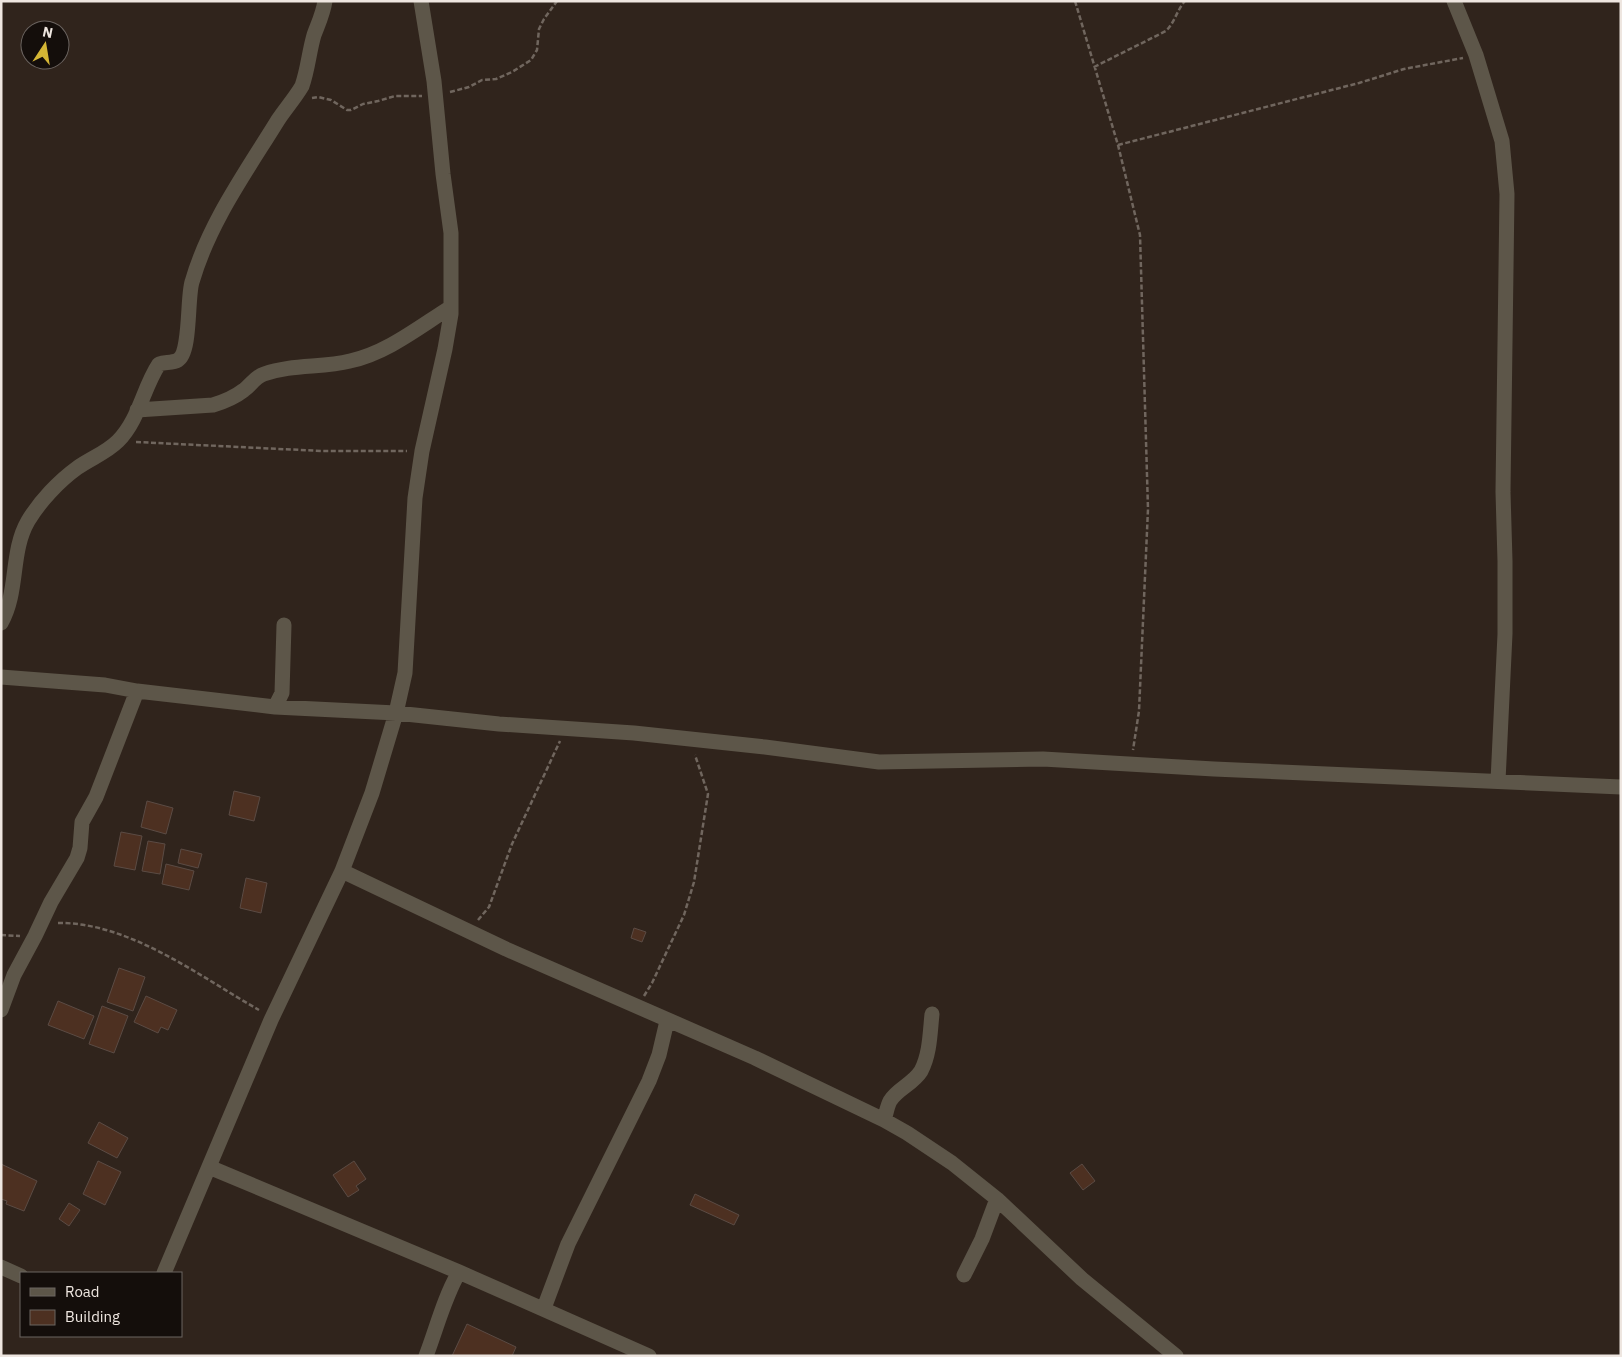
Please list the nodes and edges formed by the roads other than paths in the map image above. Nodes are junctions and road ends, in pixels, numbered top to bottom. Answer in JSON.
{"nodes":[{"id":1,"x":325,"y":1,"type":"edge"},
{"id":2,"x":421,"y":1,"type":"edge"},
{"id":3,"x":1454,"y":1,"type":"edge"},
{"id":4,"x":450,"y":307,"type":"junction"},
{"id":5,"x":137,"y":410,"type":"junction"},
{"id":6,"x":1,"y":623,"type":"edge"},
{"id":7,"x":284,"y":625,"type":"dead end"},
{"id":8,"x":1,"y":677,"type":"edge"},
{"id":9,"x":137,"y":691,"type":"junction"},
{"id":10,"x":275,"y":707,"type":"junction"},
{"id":11,"x":396,"y":713,"type":"junction"},
{"id":12,"x":1498,"y":781,"type":"junction"},
{"id":13,"x":1621,"y":787,"type":"edge"},
{"id":14,"x":342,"y":871,"type":"junction"},
{"id":15,"x":1,"y":1010,"type":"edge"},
{"id":16,"x":932,"y":1014,"type":"dead end"},
{"id":17,"x":668,"y":1021,"type":"junction"},
{"id":18,"x":884,"y":1120,"type":"junction"},
{"id":19,"x":208,"y":1167,"type":"junction"},
{"id":20,"x":998,"y":1199,"type":"junction"},
{"id":21,"x":1,"y":1267,"type":"edge"},
{"id":22,"x":164,"y":1272,"type":"edge"},
{"id":23,"x":459,"y":1272,"type":"junction"},
{"id":24,"x":964,"y":1275,"type":"dead end"},
{"id":25,"x":20,"y":1276,"type":"edge"},
{"id":26,"x":544,"y":1308,"type":"junction"},
{"id":27,"x":644,"y":1355,"type":"edge"},
{"id":28,"x":426,"y":1356,"type":"edge"},
{"id":29,"x":1176,"y":1356,"type":"edge"}],
"edges":[{"from":1,"to":5,"type":"street"},
{"from":2,"to":4,"type":"street"},
{"from":3,"to":12,"type":"street"},
{"from":4,"to":5,"type":"street"},
{"from":4,"to":11,"type":"street"},
{"from":5,"to":6,"type":"street"},
{"from":7,"to":10,"type":"street"},
{"from":8,"to":9,"type":"street"},
{"from":9,"to":10,"type":"street"},
{"from":9,"to":15,"type":"street"},
{"from":10,"to":11,"type":"street"},
{"from":11,"to":12,"type":"street"},
{"from":11,"to":14,"type":"street"},
{"from":12,"to":13,"type":"street"},
{"from":14,"to":17,"type":"street"},
{"from":14,"to":19,"type":"street"},
{"from":16,"to":18,"type":"street"},
{"from":17,"to":18,"type":"street"},
{"from":17,"to":26,"type":"street"},
{"from":18,"to":20,"type":"street"},
{"from":19,"to":22,"type":"street"},
{"from":19,"to":23,"type":"street"},
{"from":20,"to":24,"type":"street"},
{"from":20,"to":29,"type":"street"},
{"from":21,"to":25,"type":"street"},
{"from":23,"to":26,"type":"street"},
{"from":23,"to":28,"type":"street"},
{"from":26,"to":27,"type":"street"}]}
